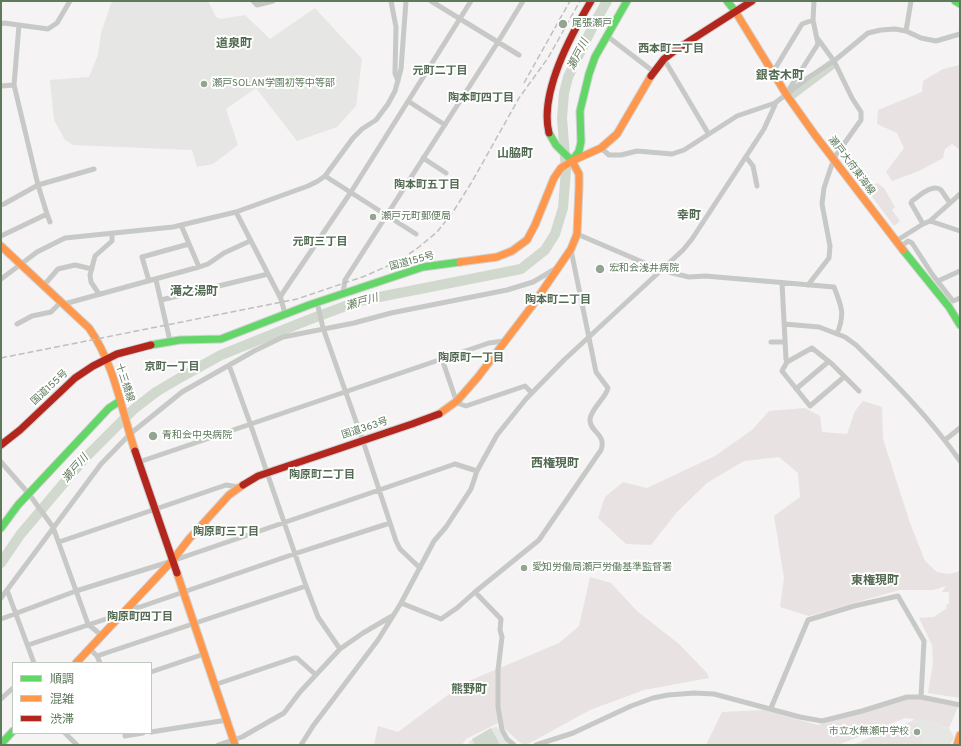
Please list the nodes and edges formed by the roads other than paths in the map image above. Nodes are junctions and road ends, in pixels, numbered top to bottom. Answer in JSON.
{"nodes":[{"id":1,"x":70,"y":1,"type":"edge"},
{"id":2,"x":253,"y":1,"type":"edge"},
{"id":3,"x":273,"y":1,"type":"edge"},
{"id":4,"x":391,"y":1,"type":"edge"},
{"id":5,"x":406,"y":1,"type":"edge"},
{"id":6,"x":431,"y":1,"type":"edge"},
{"id":7,"x":471,"y":1,"type":"edge"},
{"id":8,"x":523,"y":1,"type":"edge"},
{"id":9,"x":590,"y":1,"type":"edge"},
{"id":10,"x":627,"y":1,"type":"edge"},
{"id":11,"x":727,"y":1,"type":"edge"},
{"id":12,"x":752,"y":1,"type":"edge"},
{"id":13,"x":814,"y":1,"type":"edge"},
{"id":14,"x":911,"y":1,"type":"edge"},
{"id":15,"x":955,"y":1,"type":"edge"},
{"id":16,"x":960,"y":4,"type":"edge"},
{"id":17,"x":735,"y":11,"type":"junction"},
{"id":18,"x":460,"y":19,"type":"junction"},
{"id":19,"x":813,"y":20,"type":"junction"},
{"id":20,"x":1,"y":24,"type":"edge"},
{"id":21,"x":19,"y":25,"type":"junction"},
{"id":22,"x":906,"y":31,"type":"junction"},
{"id":23,"x":960,"y":34,"type":"edge"},
{"id":24,"x":607,"y":36,"type":"junction"},
{"id":25,"x":818,"y":39,"type":"junction"},
{"id":26,"x":498,"y":42,"type":"junction"},
{"id":27,"x":519,"y":55,"type":"dead end"},
{"id":28,"x":664,"y":59,"type":"junction"},
{"id":29,"x":834,"y":61,"type":"junction"},
{"id":30,"x":654,"y":72,"type":"junction"},
{"id":31,"x":773,"y":72,"type":"junction"},
{"id":32,"x":398,"y":81,"type":"junction"},
{"id":33,"x":14,"y":85,"type":"junction"},
{"id":34,"x":1,"y":86,"type":"edge"},
{"id":35,"x":786,"y":94,"type":"junction"},
{"id":36,"x":408,"y":101,"type":"junction"},
{"id":37,"x":775,"y":103,"type":"junction"},
{"id":38,"x":445,"y":125,"type":"junction"},
{"id":39,"x":708,"y":134,"type":"junction"},
{"id":40,"x":601,"y":148,"type":"junction"},
{"id":41,"x":746,"y":157,"type":"junction"},
{"id":42,"x":423,"y":158,"type":"junction"},
{"id":43,"x":834,"y":158,"type":"junction"},
{"id":44,"x":572,"y":161,"type":"junction"},
{"id":45,"x":94,"y":169,"type":"dead end"},
{"id":46,"x":446,"y":172,"type":"dead end"},
{"id":47,"x":325,"y":176,"type":"junction"},
{"id":48,"x":38,"y":185,"type":"junction"},
{"id":49,"x":758,"y":186,"type":"dead end"},
{"id":50,"x":350,"y":192,"type":"junction"},
{"id":51,"x":960,"y":194,"type":"edge"},
{"id":52,"x":950,"y":203,"type":"junction"},
{"id":53,"x":1,"y":204,"type":"edge"},
{"id":54,"x":236,"y":212,"type":"junction"},
{"id":55,"x":47,"y":214,"type":"junction"},
{"id":56,"x":387,"y":216,"type":"junction"},
{"id":57,"x":50,"y":222,"type":"dead end"},
{"id":58,"x":930,"y":222,"type":"junction"},
{"id":59,"x":923,"y":224,"type":"junction"},
{"id":60,"x":181,"y":225,"type":"junction"},
{"id":61,"x":960,"y":231,"type":"edge"},
{"id":62,"x":112,"y":234,"type":"junction"},
{"id":63,"x":416,"y":234,"type":"dead end"},
{"id":64,"x":577,"y":234,"type":"junction"},
{"id":65,"x":1,"y":236,"type":"edge"},
{"id":66,"x":250,"y":241,"type":"junction"},
{"id":67,"x":189,"y":244,"type":"junction"},
{"id":68,"x":898,"y":244,"type":"junction"},
{"id":69,"x":1,"y":246,"type":"edge"},
{"id":70,"x":571,"y":249,"type":"junction"},
{"id":71,"x":22,"y":264,"type":"junction"},
{"id":72,"x":199,"y":267,"type":"junction"},
{"id":73,"x":559,"y":267,"type":"junction"},
{"id":74,"x":92,"y":269,"type":"junction"},
{"id":75,"x":662,"y":269,"type":"junction"},
{"id":76,"x":960,"y":271,"type":"edge"},
{"id":77,"x":268,"y":274,"type":"junction"},
{"id":78,"x":1,"y":279,"type":"edge"},
{"id":79,"x":156,"y":280,"type":"junction"},
{"id":80,"x":149,"y":281,"type":"junction"},
{"id":81,"x":938,"y":281,"type":"junction"},
{"id":82,"x":782,"y":283,"type":"junction"},
{"id":83,"x":44,"y":285,"type":"junction"},
{"id":84,"x":808,"y":285,"type":"junction"},
{"id":85,"x":343,"y":293,"type":"junction"},
{"id":86,"x":100,"y":294,"type":"junction"},
{"id":87,"x":280,"y":297,"type":"junction"},
{"id":88,"x":960,"y":298,"type":"edge"},
{"id":89,"x":161,"y":300,"type":"junction"},
{"id":90,"x":62,"y":303,"type":"junction"},
{"id":91,"x":317,"y":305,"type":"junction"},
{"id":92,"x":283,"y":314,"type":"junction"},
{"id":93,"x":17,"y":324,"type":"dead end"},
{"id":94,"x":784,"y":324,"type":"junction"},
{"id":95,"x":960,"y":325,"type":"edge"},
{"id":96,"x":323,"y":326,"type":"junction"},
{"id":97,"x":837,"y":334,"type":"junction"},
{"id":98,"x":589,"y":336,"type":"junction"},
{"id":99,"x":170,"y":341,"type":"junction"},
{"id":100,"x":505,"y":341,"type":"junction"},
{"id":101,"x":771,"y":342,"type":"dead end"},
{"id":102,"x":785,"y":342,"type":"junction"},
{"id":103,"x":106,"y":359,"type":"junction"},
{"id":104,"x":442,"y":359,"type":"junction"},
{"id":105,"x":787,"y":362,"type":"junction"},
{"id":106,"x":828,"y":362,"type":"junction"},
{"id":107,"x":229,"y":365,"type":"junction"},
{"id":108,"x":844,"y":376,"type":"junction"},
{"id":109,"x":796,"y":389,"type":"junction"},
{"id":110,"x":860,"y":391,"type":"dead end"},
{"id":111,"x":346,"y":392,"type":"junction"},
{"id":112,"x":532,"y":393,"type":"junction"},
{"id":113,"x":457,"y":401,"type":"junction"},
{"id":114,"x":121,"y":403,"type":"junction"},
{"id":115,"x":250,"y":423,"type":"junction"},
{"id":116,"x":960,"y":428,"type":"edge"},
{"id":117,"x":129,"y":432,"type":"junction"},
{"id":118,"x":945,"y":440,"type":"junction"},
{"id":119,"x":363,"y":441,"type":"junction"},
{"id":120,"x":1,"y":445,"type":"edge"},
{"id":121,"x":960,"y":461,"type":"edge"},
{"id":122,"x":1,"y":462,"type":"edge"},
{"id":123,"x":139,"y":462,"type":"junction"},
{"id":124,"x":477,"y":471,"type":"junction"},
{"id":125,"x":267,"y":473,"type":"junction"},
{"id":126,"x":239,"y":487,"type":"junction"},
{"id":127,"x":380,"y":491,"type":"junction"},
{"id":128,"x":31,"y":497,"type":"junction"},
{"id":129,"x":156,"y":510,"type":"junction"},
{"id":130,"x":284,"y":523,"type":"junction"},
{"id":131,"x":390,"y":523,"type":"junction"},
{"id":132,"x":52,"y":525,"type":"junction"},
{"id":133,"x":1,"y":528,"type":"edge"},
{"id":134,"x":59,"y":542,"type":"junction"},
{"id":135,"x":294,"y":554,"type":"junction"},
{"id":136,"x":172,"y":561,"type":"junction"},
{"id":137,"x":420,"y":568,"type":"junction"},
{"id":138,"x":306,"y":586,"type":"junction"},
{"id":139,"x":7,"y":590,"type":"junction"},
{"id":140,"x":76,"y":591,"type":"junction"},
{"id":141,"x":183,"y":592,"type":"junction"},
{"id":142,"x":475,"y":592,"type":"junction"},
{"id":143,"x":1,"y":598,"type":"edge"},
{"id":144,"x":401,"y":603,"type":"junction"},
{"id":145,"x":126,"y":609,"type":"junction"},
{"id":146,"x":17,"y":613,"type":"junction"},
{"id":147,"x":395,"y":614,"type":"junction"},
{"id":148,"x":1,"y":619,"type":"edge"},
{"id":149,"x":115,"y":620,"type":"junction"},
{"id":150,"x":194,"y":623,"type":"junction"},
{"id":151,"x":88,"y":624,"type":"junction"},
{"id":152,"x":101,"y":635,"type":"junction"},
{"id":153,"x":28,"y":645,"type":"junction"},
{"id":154,"x":90,"y":648,"type":"junction"},
{"id":155,"x":340,"y":649,"type":"junction"},
{"id":156,"x":204,"y":654,"type":"junction"},
{"id":157,"x":97,"y":656,"type":"junction"},
{"id":158,"x":34,"y":662,"type":"edge"},
{"id":159,"x":77,"y":662,"type":"edge"},
{"id":160,"x":100,"y":662,"type":"edge"},
{"id":161,"x":152,"y":672,"type":"edge"},
{"id":162,"x":316,"y":675,"type":"junction"},
{"id":163,"x":214,"y":685,"type":"junction"},
{"id":164,"x":12,"y":689,"type":"edge"},
{"id":165,"x":921,"y":697,"type":"junction"},
{"id":166,"x":1,"y":699,"type":"edge"},
{"id":167,"x":960,"y":705,"type":"edge"},
{"id":168,"x":771,"y":708,"type":"junction"},
{"id":169,"x":226,"y":720,"type":"junction"},
{"id":170,"x":152,"y":732,"type":"edge"},
{"id":171,"x":12,"y":733,"type":"edge"},
{"id":172,"x":66,"y":734,"type":"edge"},
{"id":173,"x":124,"y":734,"type":"edge"},
{"id":174,"x":137,"y":734,"type":"edge"},
{"id":175,"x":960,"y":734,"type":"edge"},
{"id":176,"x":234,"y":742,"type":"edge"},
{"id":177,"x":1,"y":744,"type":"edge"},
{"id":178,"x":78,"y":745,"type":"edge"},
{"id":179,"x":218,"y":745,"type":"edge"},
{"id":180,"x":301,"y":745,"type":"edge"},
{"id":181,"x":514,"y":745,"type":"edge"},
{"id":182,"x":536,"y":745,"type":"edge"},
{"id":183,"x":957,"y":745,"type":"edge"}],
"edges":[{"from":1,"to":21,"type":"street"},
{"from":2,"to":3,"type":"street"},
{"from":4,"to":32,"type":"street"},
{"from":5,"to":32,"type":"street"},
{"from":6,"to":18,"type":"street"},
{"from":7,"to":18,"type":"street"},
{"from":8,"to":26,"type":"street"},
{"from":9,"to":44,"type":"main road"},
{"from":10,"to":24,"type":"main road"},
{"from":11,"to":17,"type":"main road","name":"瀬戸大府東海線"},
{"from":12,"to":17,"type":"main road","name":"国道155号"},
{"from":13,"to":19,"type":"street"},
{"from":14,"to":22,"type":"street"},
{"from":15,"to":16,"type":"main road"},
{"from":17,"to":28,"type":"main road","name":"国道155号"},
{"from":17,"to":31,"type":"main road","name":"瀬戸大府東海線"},
{"from":18,"to":26,"type":"street"},
{"from":18,"to":36,"type":"street"},
{"from":19,"to":25,"type":"street"},
{"from":19,"to":31,"type":"street"},
{"from":20,"to":21,"type":"street"},
{"from":21,"to":33,"type":"street"},
{"from":22,"to":23,"type":"street"},
{"from":22,"to":29,"type":"street"},
{"from":24,"to":30,"type":"street"},
{"from":24,"to":44,"type":"main road"},
{"from":25,"to":29,"type":"street"},
{"from":25,"to":35,"type":"street"},
{"from":26,"to":27,"type":"street"},
{"from":26,"to":38,"type":"street"},
{"from":28,"to":30,"type":"main road","name":"国道155号"},
{"from":28,"to":39,"type":"street"},
{"from":29,"to":35,"type":"street"},
{"from":29,"to":43,"type":"street"},
{"from":30,"to":40,"type":"main road","name":"国道155号"},
{"from":31,"to":35,"type":"main road","name":"瀬戸大府東海線"},
{"from":32,"to":47,"type":"street"},
{"from":33,"to":34,"type":"street"},
{"from":33,"to":48,"type":"street"},
{"from":35,"to":37,"type":"street"},
{"from":35,"to":43,"type":"main road","name":"瀬戸大府東海線"},
{"from":36,"to":38,"type":"street"},
{"from":36,"to":50,"type":"street"},
{"from":37,"to":39,"type":"street"},
{"from":37,"to":41,"type":"street"},
{"from":38,"to":42,"type":"street"},
{"from":39,"to":40,"type":"street"},
{"from":40,"to":44,"type":"main road","name":"国道155号"},
{"from":41,"to":49,"type":"street"},
{"from":41,"to":75,"type":"street"},
{"from":42,"to":46,"type":"street"},
{"from":42,"to":56,"type":"street"},
{"from":43,"to":68,"type":"main road","name":"瀬戸大府東海線"},
{"from":43,"to":84,"type":"street"},
{"from":44,"to":64,"type":"main road","name":"国道363号"},
{"from":44,"to":85,"type":"main road","name":"国道155号"},
{"from":45,"to":48,"type":"street"},
{"from":47,"to":50,"type":"street"},
{"from":47,"to":54,"type":"street"},
{"from":48,"to":53,"type":"street"},
{"from":48,"to":55,"type":"street"},
{"from":50,"to":56,"type":"street"},
{"from":50,"to":87,"type":"street"},
{"from":51,"to":52,"type":"street"},
{"from":52,"to":58,"type":"street"},
{"from":52,"to":59,"type":"street"},
{"from":54,"to":60,"type":"street"},
{"from":54,"to":66,"type":"street"},
{"from":55,"to":57,"type":"street"},
{"from":55,"to":65,"type":"street"},
{"from":56,"to":63,"type":"street"},
{"from":56,"to":85,"type":"street"},
{"from":58,"to":59,"type":"street"},
{"from":58,"to":61,"type":"street"},
{"from":59,"to":68,"type":"street"},
{"from":60,"to":62,"type":"street"},
{"from":60,"to":67,"type":"street"},
{"from":62,"to":71,"type":"street"},
{"from":62,"to":74,"type":"street"},
{"from":64,"to":70,"type":"main road","name":"国道363号"},
{"from":64,"to":75,"type":"street"},
{"from":66,"to":72,"type":"street"},
{"from":66,"to":77,"type":"street"},
{"from":67,"to":72,"type":"street"},
{"from":67,"to":80,"type":"street"},
{"from":68,"to":81,"type":"street"},
{"from":68,"to":95,"type":"main road","name":"瀬戸大府東海線"},
{"from":69,"to":71,"type":"main road","name":"十三橋線"},
{"from":70,"to":73,"type":"main road","name":"国道363号"},
{"from":70,"to":98,"type":"street"},
{"from":71,"to":78,"type":"street"},
{"from":71,"to":83,"type":"main road","name":"十三橋線"},
{"from":72,"to":79,"type":"street"},
{"from":73,"to":96,"type":"street"},
{"from":73,"to":100,"type":"main road","name":"国道363号"},
{"from":74,"to":83,"type":"street"},
{"from":74,"to":86,"type":"street"},
{"from":75,"to":82,"type":"street"},
{"from":75,"to":98,"type":"street"},
{"from":76,"to":81,"type":"street"},
{"from":77,"to":87,"type":"street"},
{"from":77,"to":89,"type":"street"},
{"from":79,"to":80,"type":"street"},
{"from":79,"to":89,"type":"street"},
{"from":80,"to":86,"type":"street"},
{"from":81,"to":88,"type":"street"},
{"from":82,"to":84,"type":"street"},
{"from":82,"to":94,"type":"street"},
{"from":83,"to":90,"type":"main road","name":"十三橋線"},
{"from":84,"to":97,"type":"street"},
{"from":85,"to":91,"type":"main road","name":"国道155号"},
{"from":86,"to":90,"type":"street"},
{"from":87,"to":92,"type":"street"},
{"from":89,"to":99,"type":"street"},
{"from":90,"to":93,"type":"street"},
{"from":90,"to":103,"type":"main road","name":"十三橋線"},
{"from":91,"to":92,"type":"main road","name":"国道155号"},
{"from":91,"to":96,"type":"street"},
{"from":92,"to":99,"type":"main road","name":"国道155号"},
{"from":94,"to":97,"type":"street"},
{"from":94,"to":102,"type":"street"},
{"from":96,"to":107,"type":"street"},
{"from":96,"to":111,"type":"street"},
{"from":97,"to":118,"type":"street"},
{"from":98,"to":112,"type":"street"},
{"from":98,"to":142,"type":"street"},
{"from":99,"to":103,"type":"main road","name":"国道155号"},
{"from":100,"to":104,"type":"street"},
{"from":100,"to":113,"type":"main road","name":"国道363号"},
{"from":101,"to":102,"type":"street"},
{"from":102,"to":105,"type":"street"},
{"from":103,"to":114,"type":"main road","name":"十三橋線"},
{"from":103,"to":120,"type":"main road","name":"国道155号"},
{"from":104,"to":111,"type":"street"},
{"from":104,"to":113,"type":"street"},
{"from":105,"to":106,"type":"street"},
{"from":105,"to":109,"type":"street"},
{"from":106,"to":108,"type":"street"},
{"from":106,"to":109,"type":"street"},
{"from":107,"to":115,"type":"street"},
{"from":107,"to":117,"type":"street"},
{"from":108,"to":109,"type":"street"},
{"from":108,"to":110,"type":"street"},
{"from":111,"to":115,"type":"street"},
{"from":111,"to":119,"type":"street"},
{"from":112,"to":113,"type":"street"},
{"from":112,"to":124,"type":"street"},
{"from":113,"to":119,"type":"main road","name":"国道363号"},
{"from":114,"to":117,"type":"main road","name":"十三橋線"},
{"from":114,"to":128,"type":"main road"},
{"from":115,"to":123,"type":"street"},
{"from":115,"to":125,"type":"street"},
{"from":116,"to":118,"type":"street"},
{"from":117,"to":123,"type":"main road","name":"十三橋線"},
{"from":117,"to":132,"type":"street"},
{"from":118,"to":121,"type":"street"},
{"from":119,"to":125,"type":"main road","name":"国道363号"},
{"from":119,"to":127,"type":"street"},
{"from":122,"to":128,"type":"street"},
{"from":123,"to":129,"type":"main road","name":"十三橋線"},
{"from":124,"to":127,"type":"street"},
{"from":124,"to":137,"type":"street"},
{"from":125,"to":126,"type":"main road","name":"国道363号"},
{"from":125,"to":130,"type":"street"},
{"from":126,"to":129,"type":"street"},
{"from":126,"to":136,"type":"main road","name":"国道363号"},
{"from":127,"to":130,"type":"street"},
{"from":127,"to":131,"type":"street"},
{"from":128,"to":132,"type":"street"},
{"from":128,"to":133,"type":"main road"},
{"from":129,"to":134,"type":"street"},
{"from":129,"to":136,"type":"main road","name":"十三橋線"},
{"from":130,"to":135,"type":"street"},
{"from":130,"to":136,"type":"street"},
{"from":131,"to":135,"type":"street"},
{"from":131,"to":137,"type":"street"},
{"from":132,"to":134,"type":"street"},
{"from":132,"to":139,"type":"street"},
{"from":134,"to":140,"type":"street"},
{"from":135,"to":138,"type":"street"},
{"from":135,"to":141,"type":"street"},
{"from":136,"to":140,"type":"street"},
{"from":136,"to":141,"type":"main road","name":"十三橋線"},
{"from":136,"to":145,"type":"main road","name":"国道363号"},
{"from":137,"to":144,"type":"street"},
{"from":138,"to":150,"type":"street"},
{"from":138,"to":155,"type":"street"},
{"from":139,"to":143,"type":"street"},
{"from":139,"to":146,"type":"street"},
{"from":140,"to":146,"type":"street"},
{"from":140,"to":151,"type":"street"},
{"from":141,"to":145,"type":"street"},
{"from":141,"to":150,"type":"main road","name":"十三橋線"},
{"from":142,"to":144,"type":"street"},
{"from":142,"to":181,"type":"street"},
{"from":144,"to":147,"type":"street"},
{"from":145,"to":149,"type":"main road","name":"国道363号"},
{"from":146,"to":148,"type":"street"},
{"from":146,"to":153,"type":"street"},
{"from":147,"to":155,"type":"street"},
{"from":147,"to":180,"type":"street"},
{"from":149,"to":151,"type":"street"},
{"from":149,"to":152,"type":"main road","name":"国道363号"},
{"from":150,"to":156,"type":"main road","name":"十三橋線"},
{"from":150,"to":157,"type":"street"},
{"from":151,"to":152,"type":"street"},
{"from":151,"to":153,"type":"street"},
{"from":152,"to":154,"type":"main road","name":"国道363号"},
{"from":153,"to":158,"type":"street"},
{"from":154,"to":157,"type":"street"},
{"from":154,"to":159,"type":"main road","name":"国道363号"},
{"from":155,"to":162,"type":"street"},
{"from":156,"to":161,"type":"street"},
{"from":156,"to":163,"type":"main road","name":"十三橋線"},
{"from":157,"to":160,"type":"street"},
{"from":162,"to":163,"type":"street"},
{"from":162,"to":176,"type":"street"},
{"from":163,"to":169,"type":"main road","name":"十三橋線"},
{"from":164,"to":166,"type":"street"},
{"from":165,"to":167,"type":"street"},
{"from":165,"to":168,"type":"street"},
{"from":165,"to":168,"type":"street"},
{"from":168,"to":182,"type":"street"},
{"from":169,"to":170,"type":"street"},
{"from":169,"to":176,"type":"main road","name":"十三橋線"},
{"from":171,"to":177,"type":"main road"},
{"from":172,"to":178,"type":"street"},
{"from":173,"to":174,"type":"street"},
{"from":175,"to":183,"type":"main road"},
{"from":176,"to":179,"type":"street"}]}
